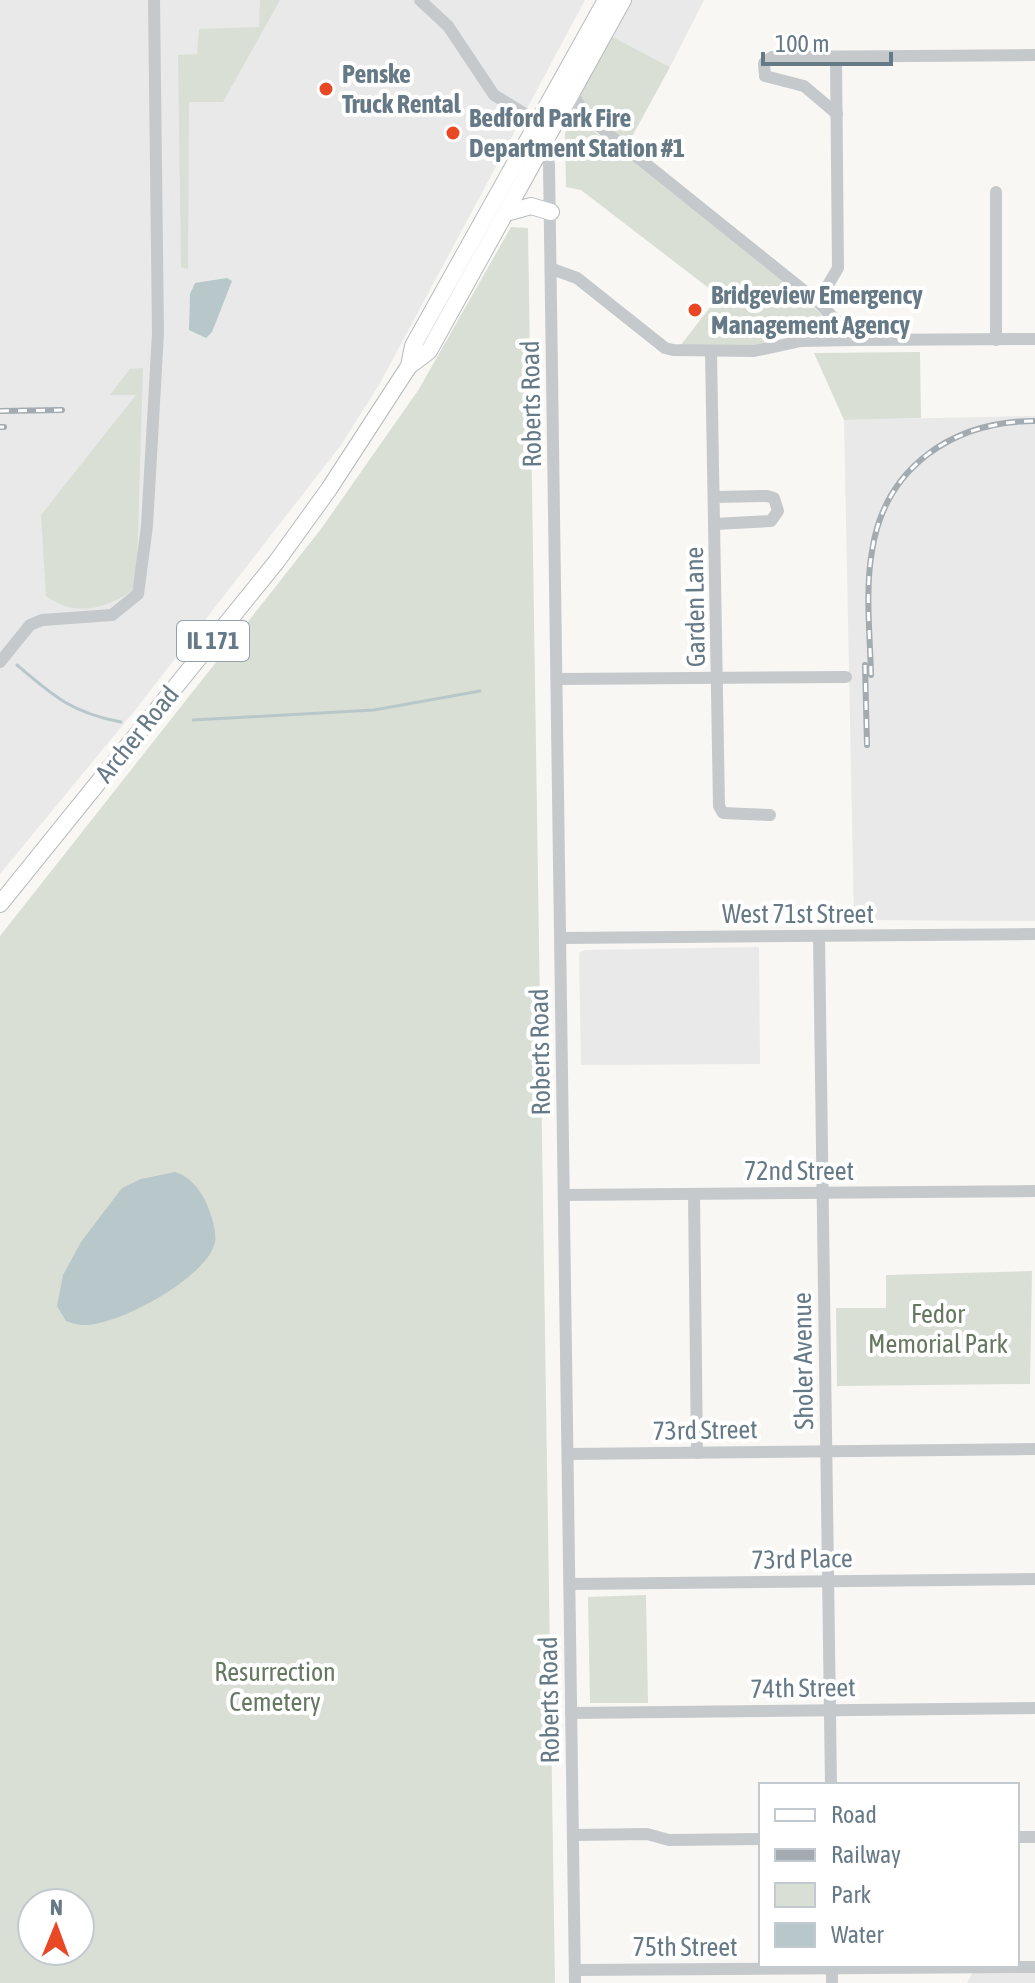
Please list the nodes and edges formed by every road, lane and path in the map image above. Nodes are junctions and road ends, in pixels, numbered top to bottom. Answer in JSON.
{"nodes":[{"id":1,"x":154,"y":0,"type":"edge"},
{"id":2,"x":420,"y":0,"type":"edge"},
{"id":3,"x":606,"y":0,"type":"edge"},
{"id":4,"x":623,"y":0,"type":"edge"},
{"id":5,"x":1035,"y":55,"type":"edge"},
{"id":6,"x":836,"y":57,"type":"junction"},
{"id":7,"x":573,"y":94,"type":"junction"},
{"id":8,"x":560,"y":114,"type":"junction"},
{"id":9,"x":837,"y":114,"type":"junction"},
{"id":10,"x":585,"y":115,"type":"junction"},
{"id":11,"x":538,"y":122,"type":"junction"},
{"id":12,"x":542,"y":145,"type":"junction"},
{"id":13,"x":996,"y":192,"type":"dead end"},
{"id":14,"x":551,"y":212,"type":"junction"},
{"id":15,"x":506,"y":213,"type":"junction"},
{"id":16,"x":552,"y":269,"type":"junction"},
{"id":17,"x":818,"y":302,"type":"junction"},
{"id":18,"x":1035,"y":339,"type":"edge"},
{"id":19,"x":855,"y":340,"type":"junction"},
{"id":20,"x":996,"y":340,"type":"junction"},
{"id":21,"x":711,"y":352,"type":"junction"},
{"id":22,"x":409,"y":366,"type":"junction"},
{"id":23,"x":715,"y":497,"type":"junction"},
{"id":24,"x":715,"y":524,"type":"junction"},
{"id":25,"x":0,"y":662,"type":"edge"},
{"id":26,"x":846,"y":677,"type":"dead end"},
{"id":27,"x":557,"y":679,"type":"junction"},
{"id":28,"x":718,"y":679,"type":"junction"},
{"id":29,"x":770,"y":815,"type":"dead end"},
{"id":30,"x":0,"y":904,"type":"edge"},
{"id":31,"x":1035,"y":934,"type":"edge"},
{"id":32,"x":819,"y":936,"type":"junction"},
{"id":33,"x":561,"y":938,"type":"junction"},
{"id":34,"x":1035,"y":1191,"type":"edge"},
{"id":35,"x":822,"y":1193,"type":"junction"},
{"id":36,"x":694,"y":1194,"type":"junction"},
{"id":37,"x":564,"y":1195,"type":"junction"},
{"id":38,"x":1035,"y":1449,"type":"edge"},
{"id":39,"x":826,"y":1451,"type":"junction"},
{"id":40,"x":697,"y":1453,"type":"junction"},
{"id":41,"x":568,"y":1454,"type":"junction"},
{"id":42,"x":1035,"y":1579,"type":"edge"},
{"id":43,"x":827,"y":1580,"type":"junction"},
{"id":44,"x":570,"y":1584,"type":"junction"},
{"id":45,"x":1035,"y":1708,"type":"edge"},
{"id":46,"x":832,"y":1710,"type":"junction"},
{"id":47,"x":571,"y":1713,"type":"junction"},
{"id":48,"x":831,"y":1783,"type":"edge"},
{"id":49,"x":574,"y":1835,"type":"junction"},
{"id":50,"x":759,"y":1839,"type":"edge"},
{"id":51,"x":832,"y":1967,"type":"edge"},
{"id":52,"x":1035,"y":1967,"type":"edge"},
{"id":53,"x":965,"y":1968,"type":"junction"},
{"id":54,"x":575,"y":1976,"type":"edge"},
{"id":55,"x":704,"y":1976,"type":"edge"},
{"id":56,"x":832,"y":1983,"type":"edge"},
{"id":57,"x":965,"y":1983,"type":"edge"}],
"edges":[{"from":1,"to":25,"type":"street"},
{"from":2,"to":11,"type":"street"},
{"from":3,"to":11,"type":"main road","name":"Archer Road","number":"IL 171"},
{"from":4,"to":7,"type":"main road","name":"Archer Road","number":"IL 171"},
{"from":5,"to":6,"type":"street"},
{"from":6,"to":9,"type":"street"},
{"from":6,"to":9,"type":"street"},
{"from":7,"to":8,"type":"main road","name":"Archer Road","number":"IL 171"},
{"from":7,"to":10,"type":"street"},
{"from":8,"to":10,"type":"street"},
{"from":8,"to":12,"type":"main road","name":"Archer Road","number":"IL 171"},
{"from":9,"to":17,"type":"street"},
{"from":10,"to":17,"type":"street"},
{"from":11,"to":12,"type":"street","name":"Roberts Road"},
{"from":11,"to":22,"type":"main road","name":"Archer Road","number":"IL 171"},
{"from":12,"to":14,"type":"street","name":"Roberts Road"},
{"from":12,"to":15,"type":"main road","name":"Archer Road","number":"IL 171"},
{"from":13,"to":20,"type":"street"},
{"from":14,"to":15,"type":"main road"},
{"from":14,"to":16,"type":"street","name":"Roberts Road"},
{"from":15,"to":22,"type":"main road","name":"Archer Road","number":"IL 171"},
{"from":16,"to":21,"type":"street"},
{"from":16,"to":27,"type":"street","name":"Roberts Road"},
{"from":17,"to":19,"type":"street"},
{"from":18,"to":20,"type":"street"},
{"from":19,"to":20,"type":"street"},
{"from":19,"to":21,"type":"street"},
{"from":21,"to":23,"type":"street","name":"Garden Lane"},
{"from":22,"to":30,"type":"main road","name":"Archer Road","number":"IL 171"},
{"from":23,"to":24,"type":"street","name":"Garden Lane"},
{"from":23,"to":24,"type":"street"},
{"from":24,"to":28,"type":"street","name":"Garden Lane"},
{"from":26,"to":28,"type":"street"},
{"from":27,"to":28,"type":"street"},
{"from":27,"to":33,"type":"street","name":"Roberts Road"},
{"from":28,"to":29,"type":"street","name":"Garden Lane"},
{"from":31,"to":32,"type":"street","name":"West 71st Street"},
{"from":32,"to":33,"type":"street","name":"West 71st Street"},
{"from":32,"to":35,"type":"street","name":"Sholer Avenue"},
{"from":33,"to":37,"type":"street","name":"Roberts Road"},
{"from":34,"to":35,"type":"street","name":"72nd Street"},
{"from":35,"to":36,"type":"street","name":"72nd Street"},
{"from":35,"to":39,"type":"street","name":"Sholer Avenue"},
{"from":36,"to":37,"type":"street","name":"72nd Street"},
{"from":36,"to":40,"type":"street"},
{"from":37,"to":41,"type":"street","name":"Roberts Road"},
{"from":38,"to":39,"type":"street","name":"73rd Street"},
{"from":39,"to":40,"type":"street","name":"73rd Street"},
{"from":39,"to":43,"type":"street","name":"Sholer Avenue"},
{"from":40,"to":41,"type":"street","name":"73rd Street"},
{"from":41,"to":44,"type":"street","name":"Roberts Road"},
{"from":42,"to":43,"type":"street","name":"73rd Place"},
{"from":43,"to":44,"type":"street","name":"73rd Place"},
{"from":43,"to":46,"type":"street","name":"Sholer Avenue"},
{"from":44,"to":47,"type":"street","name":"Roberts Road"},
{"from":45,"to":46,"type":"street","name":"74th Street"},
{"from":46,"to":47,"type":"street","name":"74th Street"},
{"from":46,"to":48,"type":"street","name":"Sholer Avenue"},
{"from":47,"to":49,"type":"street","name":"Roberts Road"},
{"from":49,"to":50,"type":"street"},
{"from":49,"to":54,"type":"street","name":"Roberts Road"},
{"from":51,"to":53,"type":"street","name":"75th Street"},
{"from":51,"to":55,"type":"street","name":"75th Street"},
{"from":51,"to":56,"type":"street"},
{"from":52,"to":53,"type":"street","name":"75th Street"},
{"from":53,"to":57,"type":"street"},
{"from":54,"to":55,"type":"street","name":"75th Street"}]}
